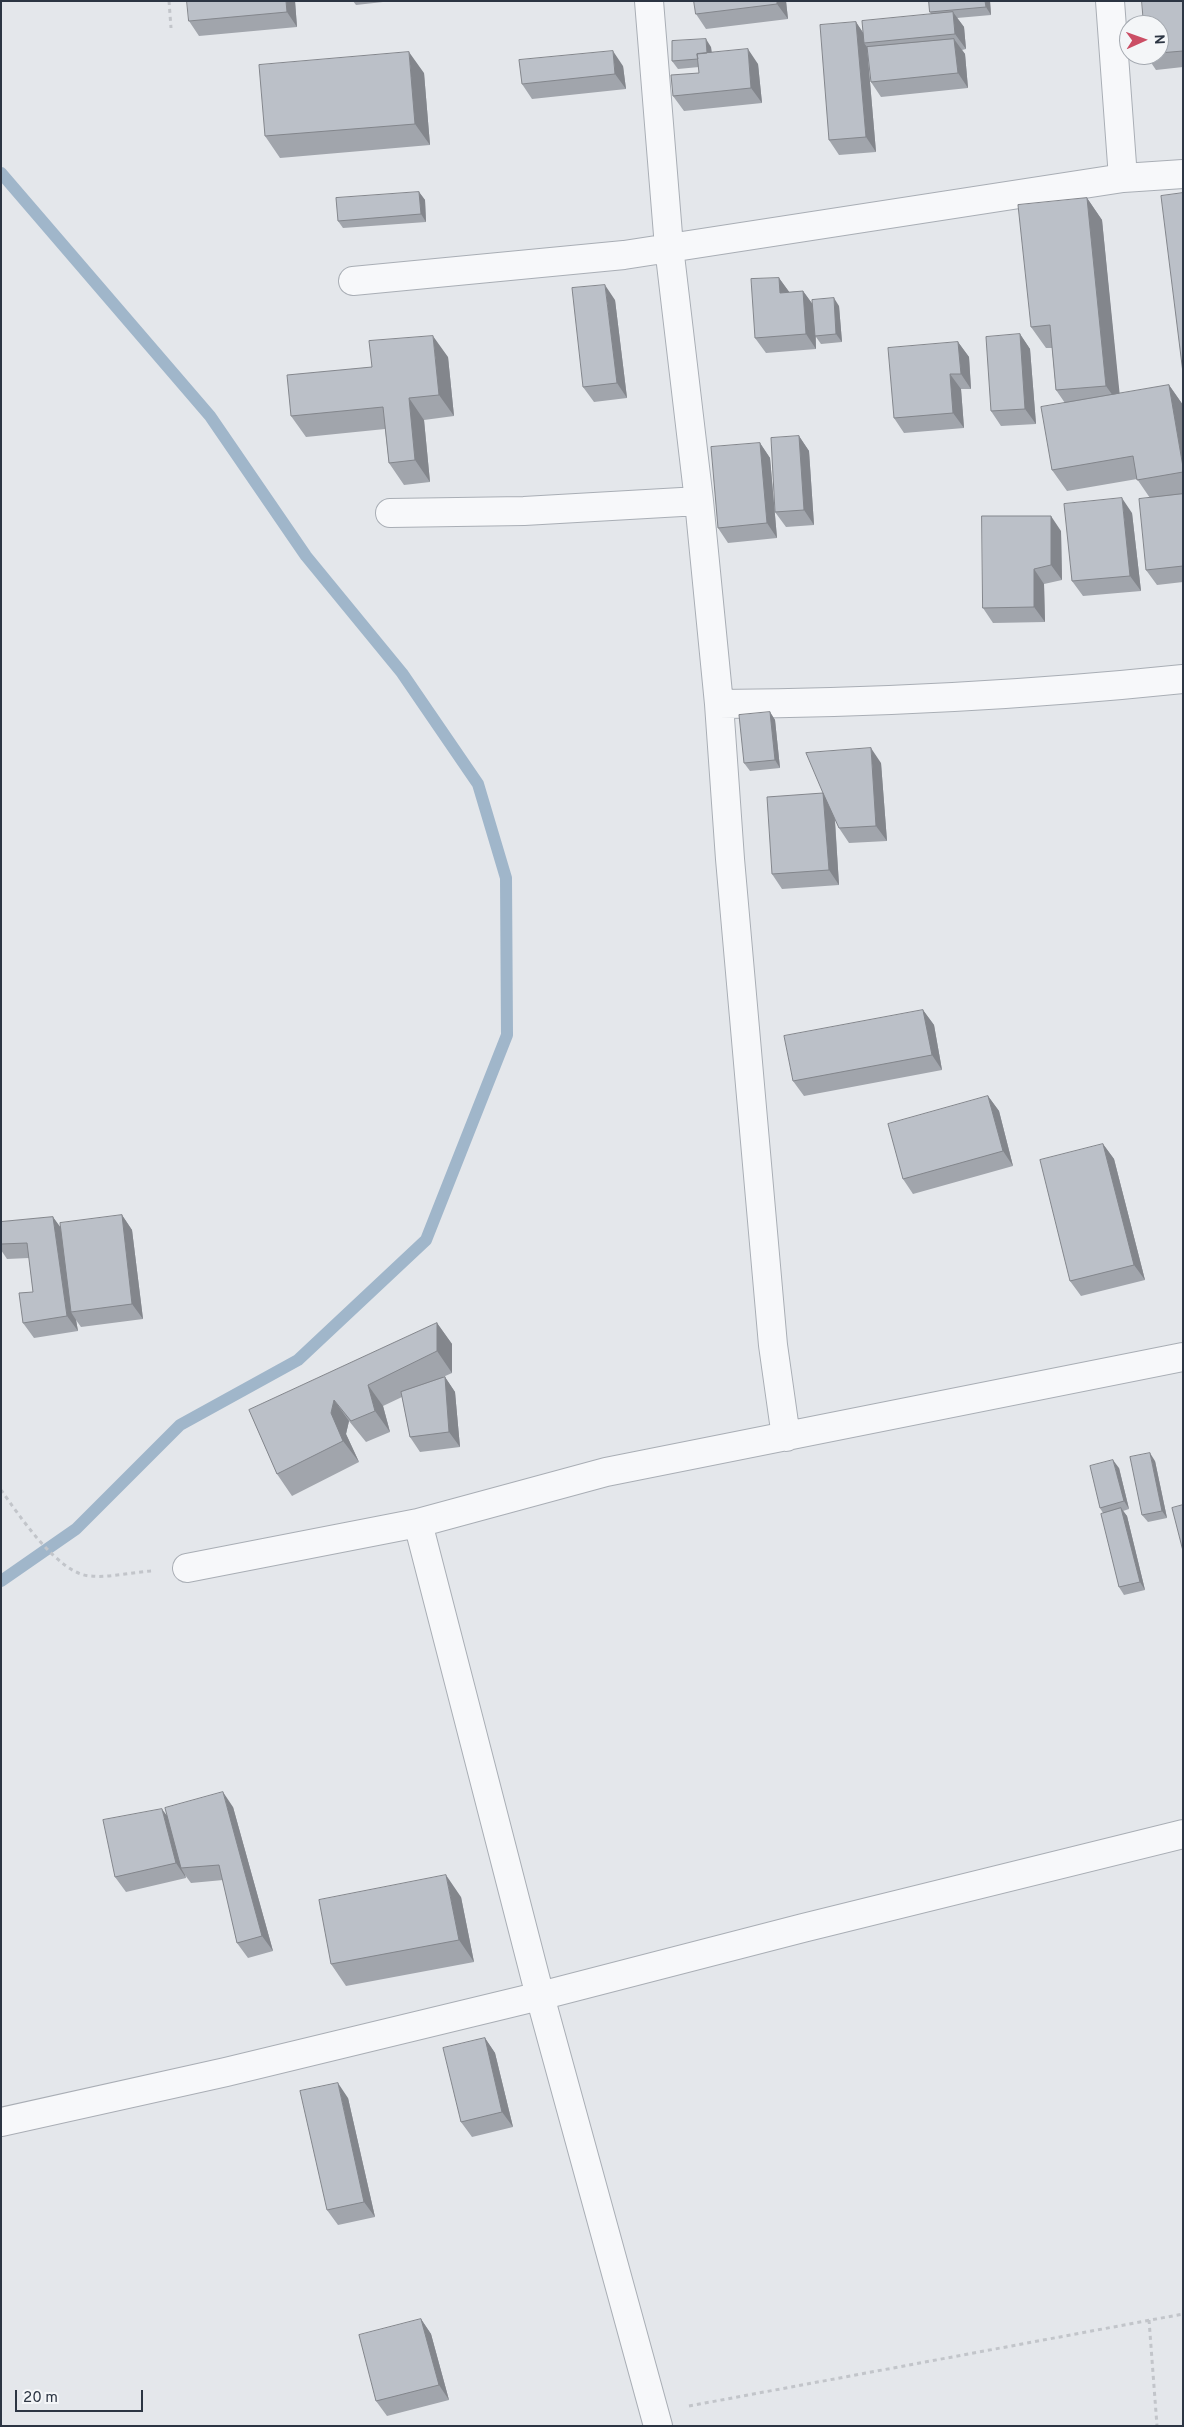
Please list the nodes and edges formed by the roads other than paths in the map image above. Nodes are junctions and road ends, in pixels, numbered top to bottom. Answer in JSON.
{"nodes":[{"id":1,"x":649,"y":1,"type":"edge"},
{"id":2,"x":1110,"y":1,"type":"edge"},
{"id":3,"x":1183,"y":174,"type":"edge"},
{"id":4,"x":1123,"y":178,"type":"junction"},
{"id":5,"x":668,"y":247,"type":"junction"},
{"id":6,"x":353,"y":281,"type":"dead end"},
{"id":7,"x":699,"y":501,"type":"junction"},
{"id":8,"x":390,"y":513,"type":"dead end"},
{"id":9,"x":1183,"y":679,"type":"edge"},
{"id":10,"x":719,"y":704,"type":"junction"},
{"id":11,"x":1183,"y":1357,"type":"edge"},
{"id":12,"x":786,"y":1437,"type":"junction"},
{"id":13,"x":418,"y":1523,"type":"junction"},
{"id":14,"x":187,"y":1568,"type":"road end"},
{"id":15,"x":1183,"y":1834,"type":"edge"},
{"id":16,"x":540,"y":1996,"type":"junction"},
{"id":17,"x":1,"y":2122,"type":"edge"},
{"id":18,"x":656,"y":2419,"type":"edge"}],
"edges":[{"from":1,"to":5,"type":"street"},
{"from":2,"to":4,"type":"street"},
{"from":3,"to":4,"type":"street"},
{"from":4,"to":5,"type":"street"},
{"from":5,"to":6,"type":"street"},
{"from":5,"to":7,"type":"street"},
{"from":7,"to":8,"type":"street"},
{"from":7,"to":10,"type":"street"},
{"from":9,"to":10,"type":"street"},
{"from":10,"to":12,"type":"street"},
{"from":11,"to":12,"type":"street"},
{"from":12,"to":13,"type":"street"},
{"from":13,"to":14,"type":"street"},
{"from":13,"to":16,"type":"street"},
{"from":15,"to":16,"type":"street"},
{"from":16,"to":17,"type":"street"},
{"from":16,"to":18,"type":"street"}]}
